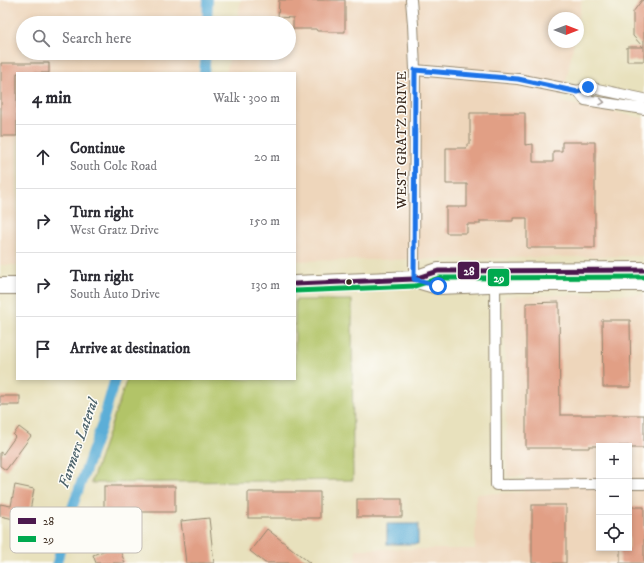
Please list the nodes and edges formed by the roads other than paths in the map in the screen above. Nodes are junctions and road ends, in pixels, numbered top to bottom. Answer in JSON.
{"nodes":[{"id":1,"x":411,"y":0,"type":"edge"},
{"id":2,"x":415,"y":70,"type":"junction"},
{"id":3,"x":578,"y":92,"type":"junction"},
{"id":4,"x":644,"y":100,"type":"edge"},
{"id":5,"x":644,"y":109,"type":"edge"},
{"id":6,"x":644,"y":270,"type":"edge"},
{"id":7,"x":496,"y":277,"type":"junction"},
{"id":8,"x":414,"y":279,"type":"junction"},
{"id":9,"x":644,"y":283,"type":"edge"},
{"id":10,"x":296,"y":284,"type":"edge"},
{"id":11,"x":0,"y":286,"type":"edge"},
{"id":12,"x":16,"y":286,"type":"edge"},
{"id":13,"x":596,"y":484,"type":"edge"},
{"id":14,"x":632,"y":484,"type":"edge"},
{"id":15,"x":644,"y":484,"type":"edge"}],
"edges":[{"from":1,"to":2,"type":"street","name":"WEST GRATZ DRIVE"},
{"from":2,"to":3,"type":"street"},
{"from":2,"to":8,"type":"street","name":"WEST GRATZ DRIVE"},
{"from":3,"to":4,"type":"street"},
{"from":3,"to":5,"type":"street","one_way":true},
{"from":6,"to":7,"type":"main road"},
{"from":7,"to":8,"type":"main road"},
{"from":7,"to":9,"type":"main road"},
{"from":7,"to":13,"type":"street"},
{"from":8,"to":10,"type":"main road"},
{"from":11,"to":12,"type":"main road"},
{"from":14,"to":15,"type":"street"}]}
